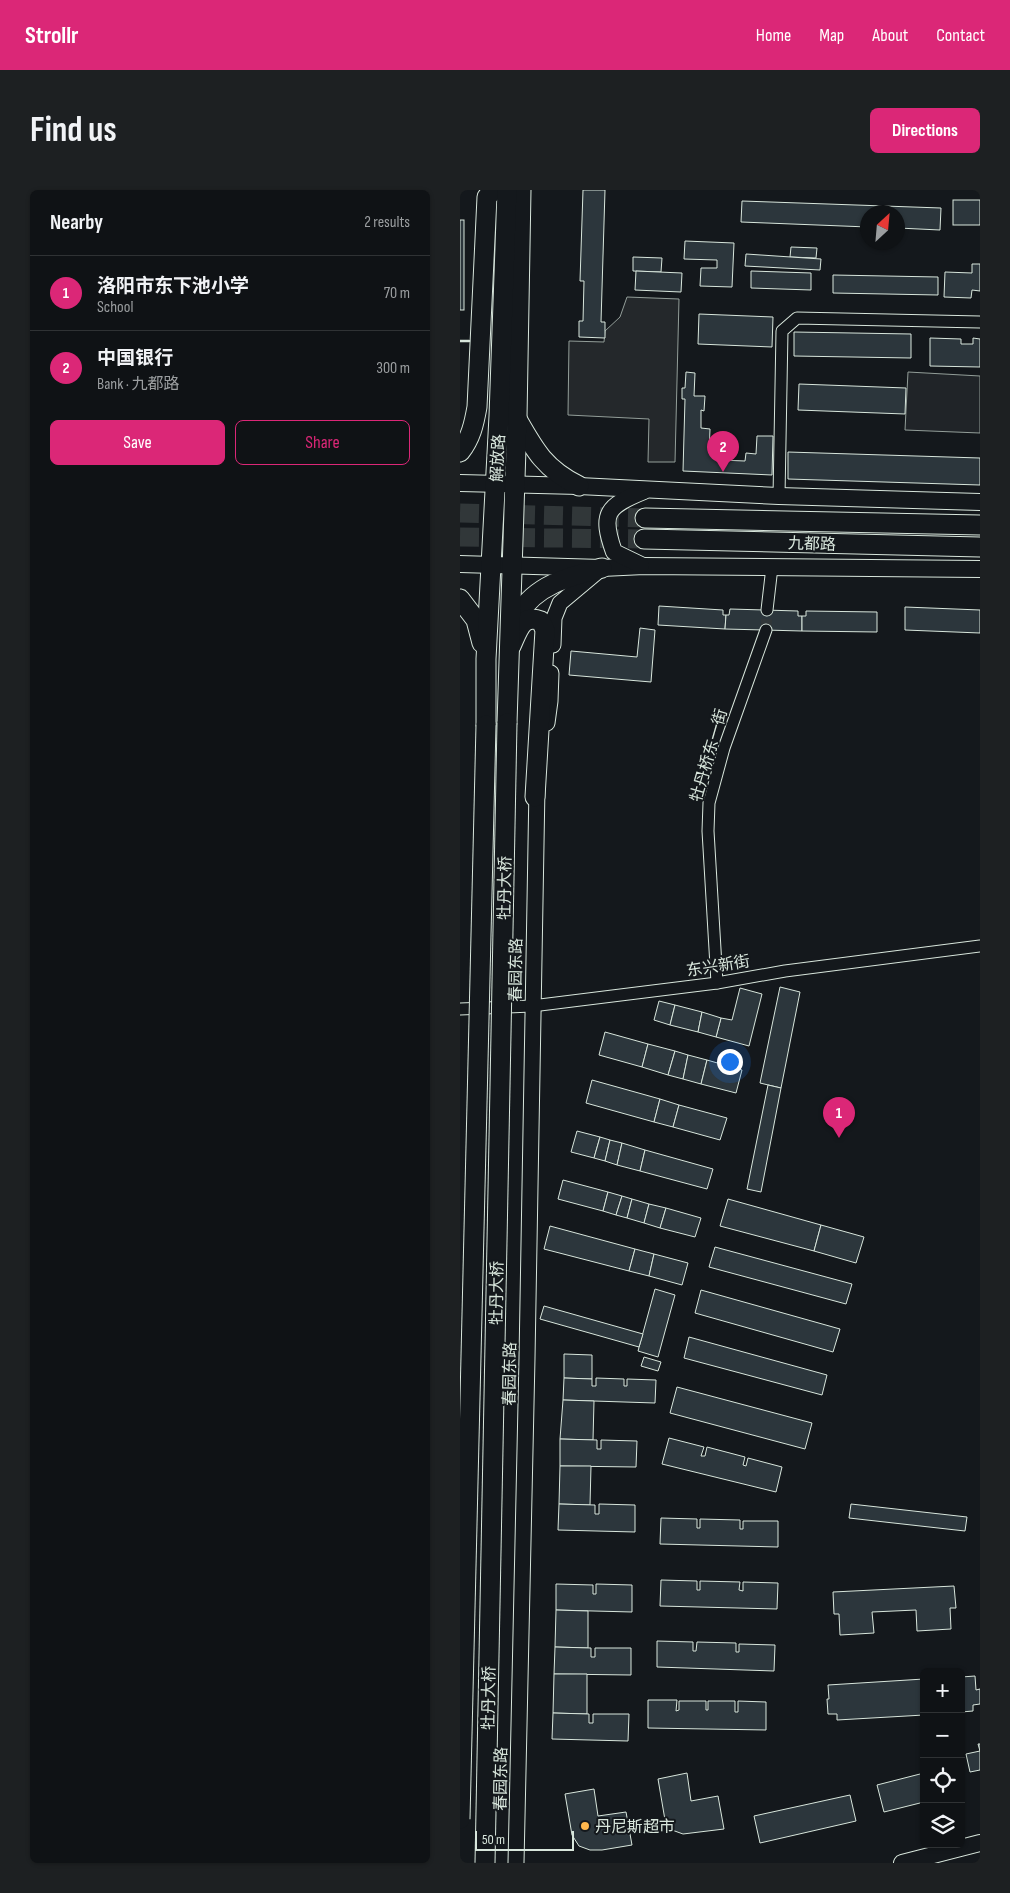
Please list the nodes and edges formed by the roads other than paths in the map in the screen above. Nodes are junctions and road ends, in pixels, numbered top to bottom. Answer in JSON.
{"nodes":[{"id":1,"x":494,"y":190,"type":"edge"},
{"id":2,"x":507,"y":190,"type":"edge"},
{"id":3,"x":521,"y":190,"type":"edge"},
{"id":4,"x":980,"y":322,"type":"edge"},
{"id":5,"x":517,"y":418,"type":"junction"},
{"id":6,"x":460,"y":452,"type":"edge"},
{"id":7,"x":460,"y":483,"type":"edge"},
{"id":8,"x":496,"y":484,"type":"junction"},
{"id":9,"x":515,"y":484,"type":"junction"},
{"id":10,"x":579,"y":486,"type":"junction"},
{"id":11,"x":648,"y":489,"type":"junction"},
{"id":12,"x":779,"y":496,"type":"junction"},
{"id":13,"x":980,"y":502,"type":"edge"},
{"id":14,"x":646,"y":518,"type":"tunnel mouth"},
{"id":15,"x":980,"y":525,"type":"edge"},
{"id":16,"x":644,"y":539,"type":"tunnel mouth"},
{"id":17,"x":980,"y":547,"type":"edge"},
{"id":18,"x":460,"y":564,"type":"edge"},
{"id":19,"x":492,"y":565,"type":"junction"},
{"id":20,"x":512,"y":565,"type":"junction"},
{"id":21,"x":644,"y":566,"type":"junction"},
{"id":22,"x":772,"y":567,"type":"junction"},
{"id":23,"x":602,"y":568,"type":"junction"},
{"id":24,"x":980,"y":569,"type":"edge"},
{"id":25,"x":460,"y":599,"type":"edge"},
{"id":26,"x":767,"y":610,"type":"tunnel mouth"},
{"id":27,"x":460,"y":626,"type":"edge"},
{"id":28,"x":766,"y":630,"type":"tunnel mouth"},
{"id":29,"x":509,"y":649,"type":"junction"},
{"id":30,"x":486,"y":659,"type":"junction"},
{"id":31,"x":507,"y":723,"type":"joint"},
{"id":32,"x":486,"y":725,"type":"joint"},
{"id":33,"x":535,"y":797,"type":"junction"},
{"id":34,"x":980,"y":946,"type":"edge"},
{"id":35,"x":717,"y":983,"type":"junction"},
{"id":36,"x":532,"y":1006,"type":"junction"},
{"id":37,"x":460,"y":1009,"type":"edge"},
{"id":38,"x":460,"y":1819,"type":"edge"},
{"id":39,"x":980,"y":1843,"type":"edge"},
{"id":40,"x":485,"y":1863,"type":"edge"},
{"id":41,"x":516,"y":1863,"type":"edge"},
{"id":42,"x":902,"y":1863,"type":"edge"}],
"edges":[{"from":1,"to":6,"type":"main road"},
{"from":2,"to":8,"type":"main road","name":"解放路"},
{"from":3,"to":5,"type":"main road","name":"解放路"},
{"from":4,"to":12,"type":"street"},
{"from":5,"to":9,"type":"main road","name":"解放路"},
{"from":5,"to":10,"type":"main road"},
{"from":7,"to":8,"type":"main road"},
{"from":8,"to":9,"type":"main road"},
{"from":8,"to":19,"type":"main road","name":"解放路"},
{"from":9,"to":10,"type":"main road"},
{"from":9,"to":20,"type":"main road","name":"解放路"},
{"from":10,"to":11,"type":"main road"},
{"from":11,"to":12,"type":"main road"},
{"from":11,"to":21,"type":"main road"},
{"from":12,"to":13,"type":"main road"},
{"from":14,"to":15,"type":"main road","name":"九都路"},
{"from":16,"to":17,"type":"main road","name":"九都路"},
{"from":18,"to":19,"type":"main road"},
{"from":19,"to":20,"type":"main road"},
{"from":19,"to":30,"type":"main road","name":"解放路"},
{"from":20,"to":23,"type":"main road"},
{"from":20,"to":29,"type":"main road","name":"解放路"},
{"from":21,"to":22,"type":"main road"},
{"from":21,"to":23,"type":"main road"},
{"from":22,"to":24,"type":"main road"},
{"from":22,"to":26,"type":"street"},
{"from":23,"to":29,"type":"main road"},
{"from":23,"to":33,"type":"street","name":"春园东路"},
{"from":25,"to":30,"type":"main road"},
{"from":27,"to":30,"type":"main road"},
{"from":28,"to":35,"type":"street","name":"牡丹桥东一街"},
{"from":29,"to":31,"type":"main road","name":"解放路"},
{"from":29,"to":33,"type":"main road"},
{"from":30,"to":32,"type":"main road","name":"解放路"},
{"from":31,"to":40,"type":"main road","name":"牡丹大桥","bridge":true},
{"from":32,"to":38,"type":"main road","name":"牡丹大桥","bridge":true},
{"from":33,"to":36,"type":"street","name":"春园东路"},
{"from":34,"to":35,"type":"street","name":"东兴新街"},
{"from":35,"to":36,"type":"street","name":"东兴新街"},
{"from":36,"to":37,"type":"street","name":"东兴新街"},
{"from":36,"to":41,"type":"street","name":"春园东路"},
{"from":39,"to":42,"type":"main road"}]}
